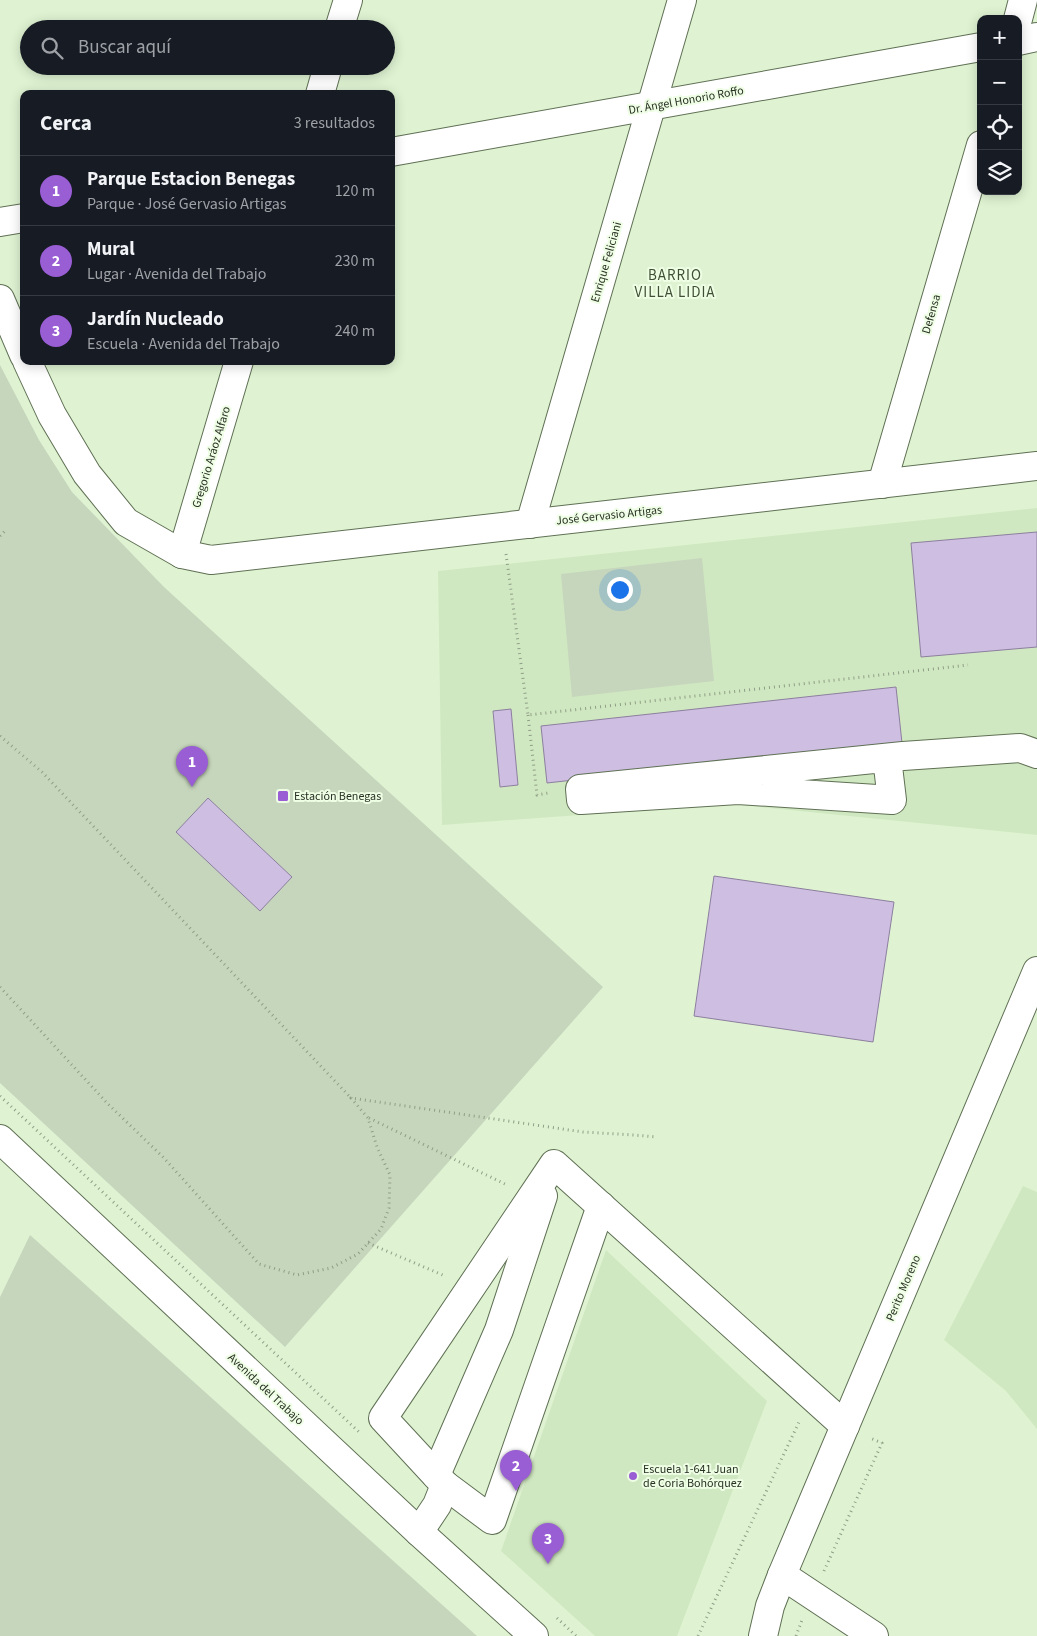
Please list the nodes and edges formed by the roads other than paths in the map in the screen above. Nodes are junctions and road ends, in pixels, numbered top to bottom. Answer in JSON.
{"nodes":[{"id":1,"x":348,"y":0,"type":"edge"},
{"id":2,"x":682,"y":0,"type":"edge"},
{"id":3,"x":1023,"y":0,"type":"edge"},
{"id":4,"x":1019,"y":15,"type":"edge"},
{"id":5,"x":342,"y":20,"type":"edge"},
{"id":6,"x":1037,"y":37,"type":"edge"},
{"id":7,"x":1022,"y":40,"type":"edge"},
{"id":8,"x":977,"y":48,"type":"edge"},
{"id":9,"x":325,"y":75,"type":"edge"},
{"id":10,"x":321,"y":90,"type":"edge"},
{"id":11,"x":652,"y":106,"type":"junction"},
{"id":12,"x":980,"y":150,"type":"edge"},
{"id":13,"x":395,"y":151,"type":"edge"},
{"id":14,"x":20,"y":219,"type":"edge"},
{"id":15,"x":0,"y":222,"type":"edge"},
{"id":16,"x":0,"y":299,"type":"edge"},
{"id":17,"x":20,"y":346,"type":"edge"},
{"id":18,"x":29,"y":365,"type":"edge"},
{"id":19,"x":239,"y":365,"type":"edge"},
{"id":20,"x":1037,"y":466,"type":"edge"},
{"id":21,"x":882,"y":484,"type":"junction"},
{"id":22,"x":530,"y":524,"type":"junction"},
{"id":23,"x":182,"y":554,"type":"junction"},
{"id":24,"x":1037,"y":754,"type":"edge"},
{"id":25,"x":887,"y":758,"type":"junction"},
{"id":26,"x":1037,"y":971,"type":"edge"},
{"id":27,"x":0,"y":1140,"type":"edge"},
{"id":28,"x":554,"y":1164,"type":"junction"},
{"id":29,"x":600,"y":1206,"type":"junction"},
{"id":30,"x":845,"y":1426,"type":"junction"},
{"id":31,"x":440,"y":1480,"type":"junction"},
{"id":32,"x":420,"y":1532,"type":"junction"},
{"id":33,"x":782,"y":1575,"type":"junction"},
{"id":34,"x":770,"y":1606,"type":"junction"},
{"id":35,"x":534,"y":1636,"type":"edge"},
{"id":36,"x":752,"y":1636,"type":"edge"},
{"id":37,"x":763,"y":1636,"type":"edge"},
{"id":38,"x":874,"y":1636,"type":"edge"}],
"edges":[{"from":1,"to":5,"type":"street"},
{"from":2,"to":11,"type":"street","name":"Enrique Feliciani"},
{"from":3,"to":4,"type":"street"},
{"from":6,"to":7,"type":"street"},
{"from":8,"to":11,"type":"street","name":"Dr. Ángel Honorio Roffo"},
{"from":9,"to":10,"type":"street"},
{"from":11,"to":13,"type":"street","name":"Dr. Ángel Honorio Roffo"},
{"from":11,"to":22,"type":"street","name":"Enrique Feliciani"},
{"from":12,"to":21,"type":"street","name":"Defensa"},
{"from":14,"to":15,"type":"street"},
{"from":16,"to":17,"type":"street"},
{"from":18,"to":23,"type":"street","name":"José Gervasio Artigas"},
{"from":19,"to":23,"type":"street","name":"Gregorio Aráoz Alfaro"},
{"from":20,"to":21,"type":"street","name":"José Gervasio Artigas"},
{"from":21,"to":22,"type":"street","name":"José Gervasio Artigas"},
{"from":22,"to":23,"type":"street","name":"José Gervasio Artigas"},
{"from":24,"to":25,"type":"street"},
{"from":25,"to":25,"type":"street"},
{"from":26,"to":30,"type":"street","name":"Perito Moreno"},
{"from":27,"to":32,"type":"street","name":"Avenida del Trabajo"},
{"from":28,"to":29,"type":"street"},
{"from":28,"to":31,"type":"street"},
{"from":28,"to":31,"type":"street"},
{"from":29,"to":30,"type":"street"},
{"from":29,"to":31,"type":"street"},
{"from":30,"to":33,"type":"street","name":"Perito Moreno"},
{"from":31,"to":32,"type":"street"},
{"from":32,"to":35,"type":"street","name":"Avenida del Trabajo"},
{"from":33,"to":34,"type":"street","name":"Perito Moreno"},
{"from":33,"to":38,"type":"street"},
{"from":34,"to":36,"type":"street","name":"Perito Moreno"},
{"from":34,"to":37,"type":"street","name":"Perito Moreno"}]}
